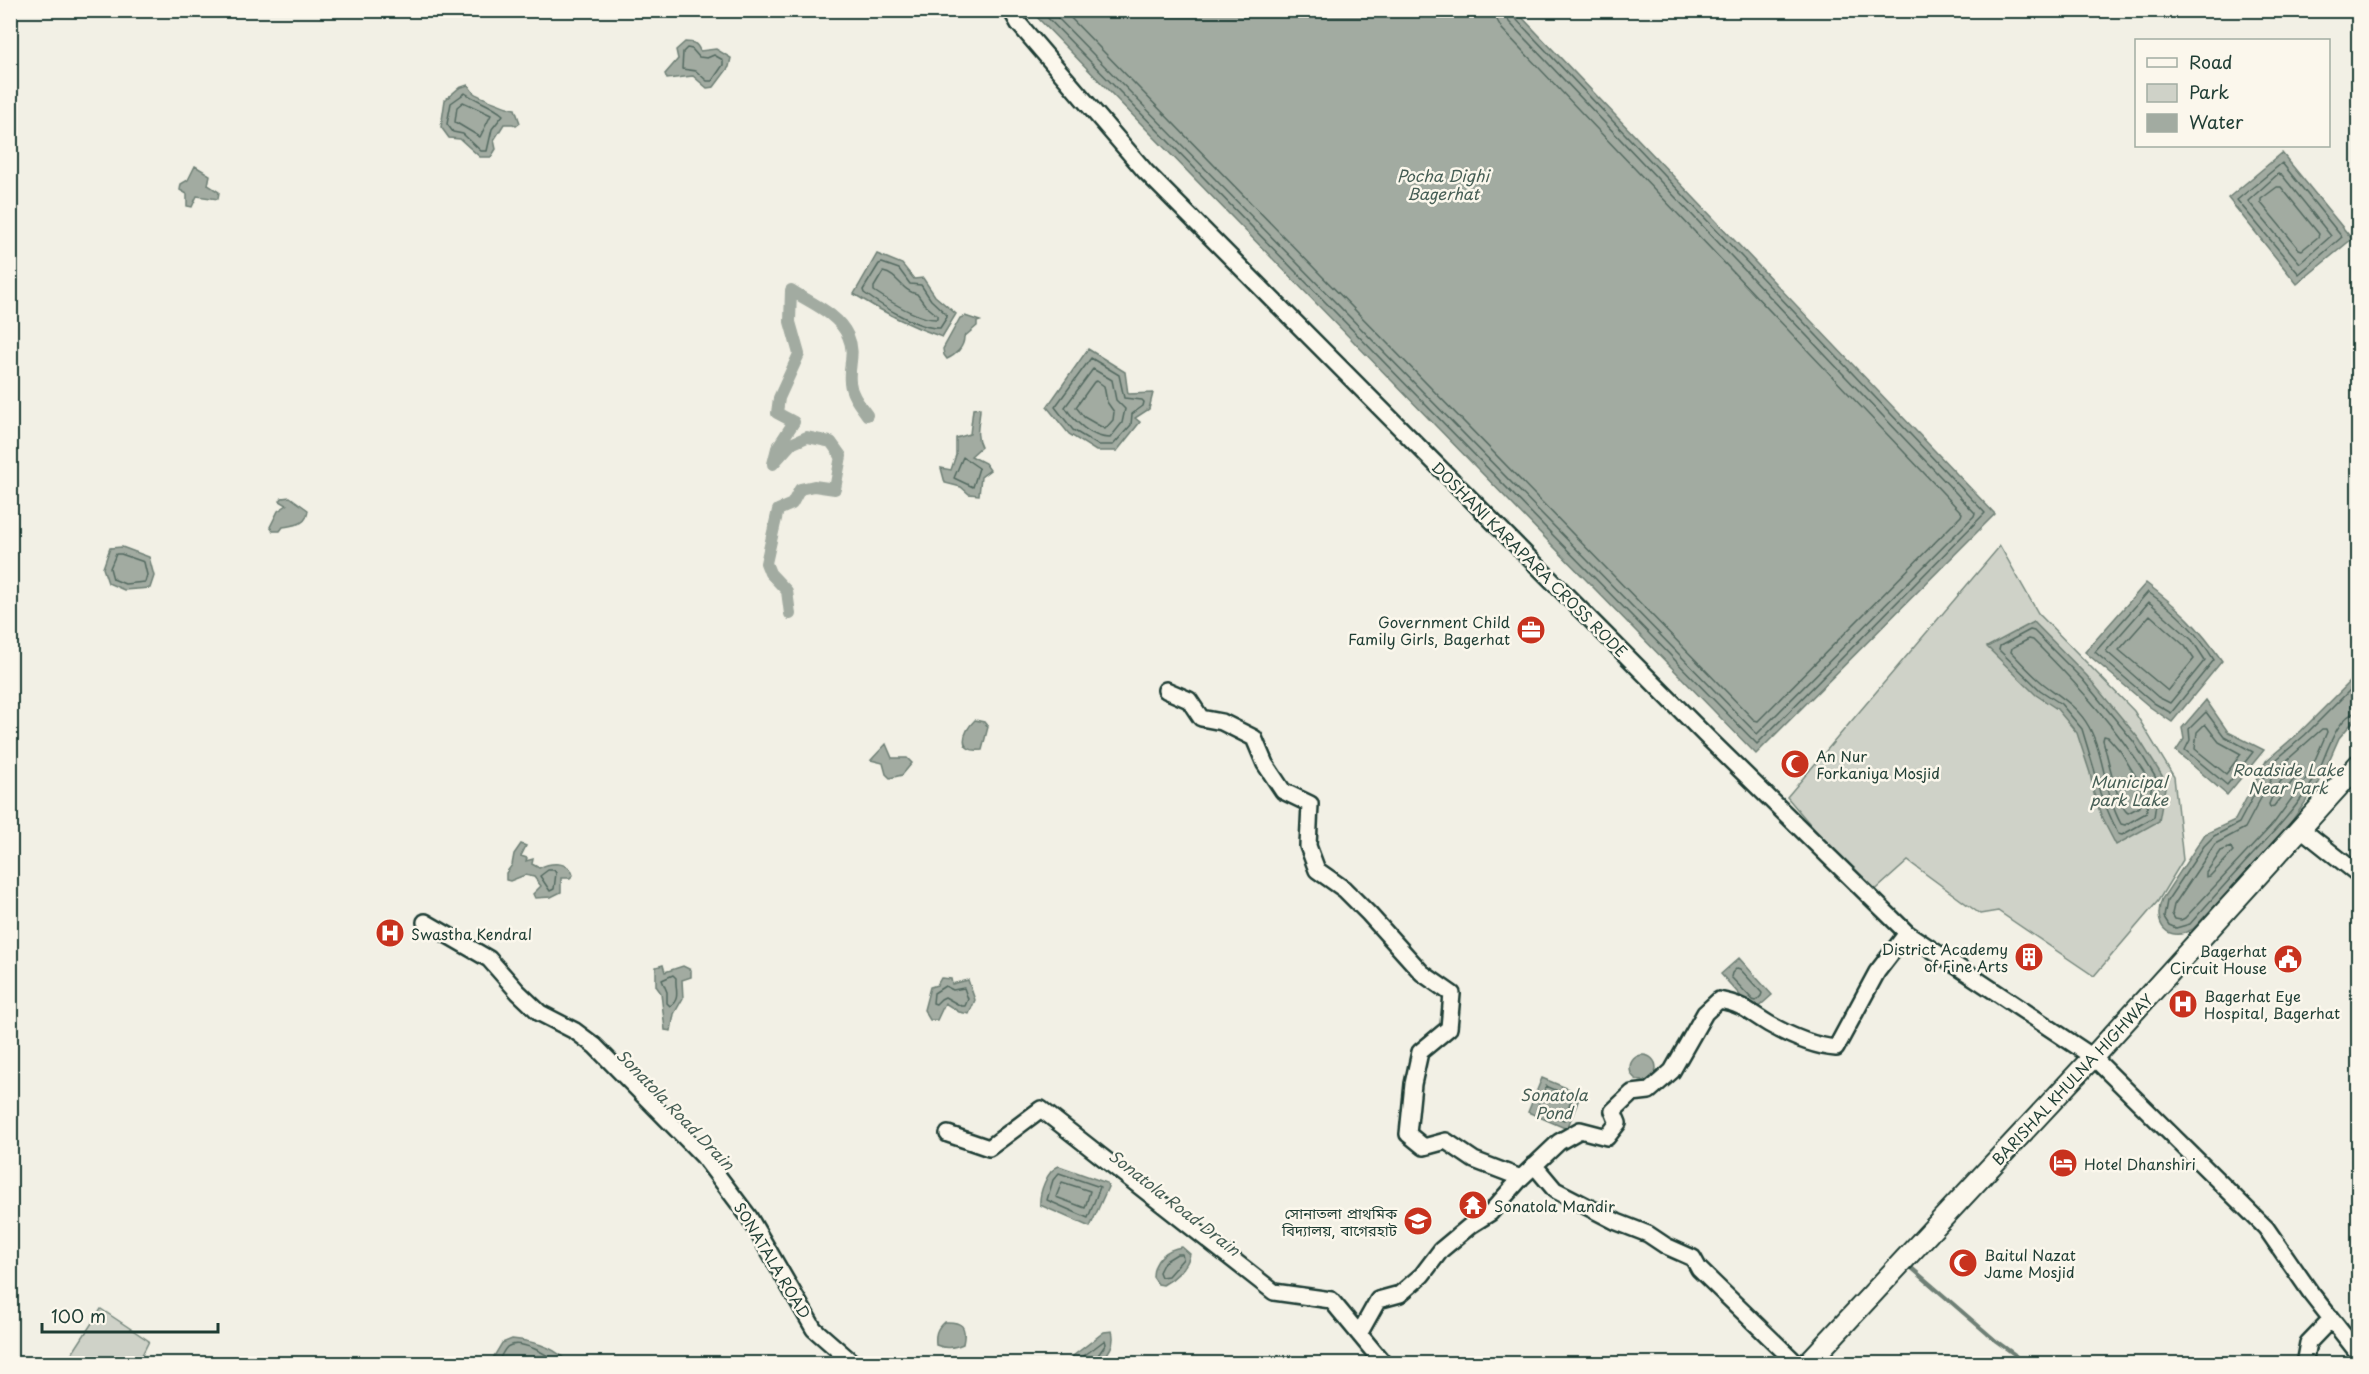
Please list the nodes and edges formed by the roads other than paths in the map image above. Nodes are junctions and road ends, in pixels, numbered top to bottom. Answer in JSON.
{"nodes":[{"id":1,"x":1011,"y":10,"type":"edge"},
{"id":2,"x":1166,"y":690,"type":"dead end"},
{"id":3,"x":2358,"y":765,"type":"edge"},
{"id":4,"x":2300,"y":828,"type":"junction"},
{"id":5,"x":2358,"y":874,"type":"edge"},
{"id":6,"x":425,"y":922,"type":"dead end"},
{"id":7,"x":1906,"y":933,"type":"junction"},
{"id":8,"x":2093,"y":1057,"type":"junction"},
{"id":9,"x":948,"y":1134,"type":"dead end"},
{"id":10,"x":1534,"y":1165,"type":"junction"},
{"id":11,"x":1521,"y":1178,"type":"junction"},
{"id":12,"x":2331,"y":1319,"type":"junction"},
{"id":13,"x":1359,"y":1334,"type":"junction"},
{"id":14,"x":2358,"y":1353,"type":"edge"},
{"id":15,"x":854,"y":1364,"type":"edge"},
{"id":16,"x":1384,"y":1364,"type":"edge"},
{"id":17,"x":1797,"y":1364,"type":"edge"},
{"id":18,"x":1806,"y":1364,"type":"edge"},
{"id":19,"x":2304,"y":1364,"type":"edge"}],
"edges":[{"from":1,"to":7,"type":"street","name":"DOSHANI KARAPARA CROSS RODE"},
{"from":2,"to":11,"type":"street"},
{"from":3,"to":4,"type":"highway","name":"BARISHAL KHULNA HIGHWAY"},
{"from":4,"to":5,"type":"street"},
{"from":4,"to":8,"type":"highway","name":"BARISHAL KHULNA HIGHWAY"},
{"from":6,"to":15,"type":"street","name":"SONATALA ROAD"},
{"from":7,"to":8,"type":"street","name":"DOSHANI KARAPARA CROSS RODE"},
{"from":7,"to":10,"type":"street"},
{"from":8,"to":12,"type":"street","name":"DOSHANI KARAPARA CROSS RODE"},
{"from":8,"to":18,"type":"highway","name":"BARISHAL KHULNA HIGHWAY"},
{"from":9,"to":13,"type":"street"},
{"from":10,"to":11,"type":"street"},
{"from":10,"to":17,"type":"street"},
{"from":11,"to":13,"type":"street"},
{"from":12,"to":14,"type":"street","name":"DOSHANI KARAPARA CROSS RODE"},
{"from":12,"to":19,"type":"street"},
{"from":13,"to":16,"type":"street"}]}
